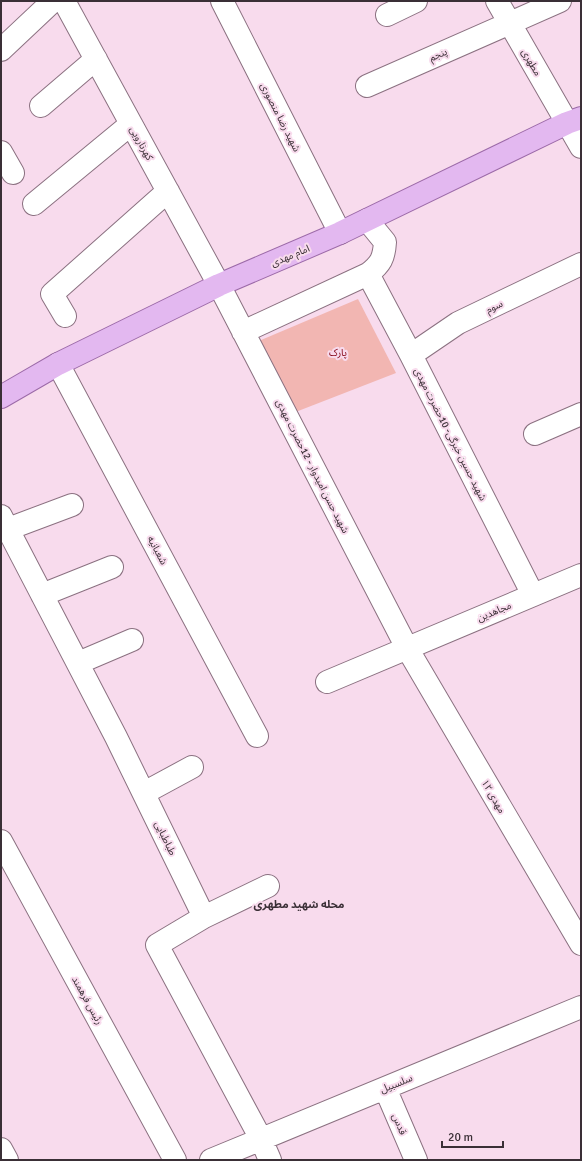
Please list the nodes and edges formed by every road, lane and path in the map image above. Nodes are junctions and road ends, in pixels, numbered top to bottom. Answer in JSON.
{"nodes":[{"id":1,"x":53,"y":1,"type":"edge"},
{"id":2,"x":64,"y":1,"type":"edge"},
{"id":3,"x":222,"y":1,"type":"edge"},
{"id":4,"x":416,"y":1,"type":"edge"},
{"id":5,"x":496,"y":1,"type":"edge"},
{"id":6,"x":560,"y":1,"type":"edge"},
{"id":7,"x":387,"y":15,"type":"dead end"},
{"id":8,"x":509,"y":23,"type":"junction"},
{"id":9,"x":1,"y":50,"type":"edge"},
{"id":10,"x":96,"y":59,"type":"junction"},
{"id":11,"x":367,"y":86,"type":"dead end"},
{"id":12,"x":41,"y":106,"type":"dead end"},
{"id":13,"x":574,"y":121,"type":"edge"},
{"id":14,"x":131,"y":124,"type":"junction"},
{"id":15,"x":581,"y":147,"type":"edge"},
{"id":16,"x":1,"y":152,"type":"edge"},
{"id":17,"x":13,"y":173,"type":"dead end"},
{"id":18,"x":168,"y":191,"type":"junction"},
{"id":19,"x":34,"y":204,"type":"dead end"},
{"id":20,"x":367,"y":220,"type":"junction"},
{"id":21,"x":340,"y":233,"type":"junction"},
{"id":22,"x":581,"y":264,"type":"edge"},
{"id":23,"x":368,"y":274,"type":"junction"},
{"id":24,"x":219,"y":285,"type":"junction"},
{"id":25,"x":65,"y":316,"type":"dead end"},
{"id":26,"x":243,"y":332,"type":"junction"},
{"id":27,"x":411,"y":355,"type":"junction"},
{"id":28,"x":58,"y":364,"type":"junction"},
{"id":29,"x":1,"y":397,"type":"edge"},
{"id":30,"x":581,"y":414,"type":"edge"},
{"id":31,"x":535,"y":434,"type":"dead end"},
{"id":32,"x":72,"y":505,"type":"dead end"},
{"id":33,"x":4,"y":523,"type":"edge"},
{"id":34,"x":112,"y":567,"type":"dead end"},
{"id":35,"x":581,"y":574,"type":"edge"},
{"id":36,"x":42,"y":595,"type":"junction"},
{"id":37,"x":533,"y":595,"type":"junction"},
{"id":38,"x":132,"y":640,"type":"dead end"},
{"id":39,"x":408,"y":648,"type":"junction"},
{"id":40,"x":78,"y":663,"type":"junction"},
{"id":41,"x":328,"y":682,"type":"dead end"},
{"id":42,"x":257,"y":736,"type":"dead end"},
{"id":43,"x":192,"y":767,"type":"dead end"},
{"id":44,"x":144,"y":793,"type":"junction"},
{"id":45,"x":1,"y":841,"type":"edge"},
{"id":46,"x":268,"y":886,"type":"dead end"},
{"id":47,"x":204,"y":917,"type":"junction"},
{"id":48,"x":581,"y":944,"type":"edge"},
{"id":49,"x":581,"y":1007,"type":"edge"},
{"id":50,"x":385,"y":1088,"type":"junction"},
{"id":51,"x":261,"y":1139,"type":"junction"},
{"id":52,"x":1,"y":1149,"type":"edge"},
{"id":53,"x":7,"y":1160,"type":"edge"},
{"id":54,"x":175,"y":1160,"type":"edge"},
{"id":55,"x":211,"y":1160,"type":"edge"},
{"id":56,"x":270,"y":1160,"type":"edge"},
{"id":57,"x":416,"y":1160,"type":"edge"}],
"edges":[{"from":1,"to":9,"type":"street"},
{"from":2,"to":10,"type":"street","name":"کهرنارویی"},
{"from":3,"to":21,"type":"street","name":"شهید رضا منصوری"},
{"from":4,"to":7,"type":"street"},
{"from":5,"to":8,"type":"street","name":"مطهری"},
{"from":6,"to":8,"type":"street","name":"پنجم"},
{"from":8,"to":11,"type":"street","name":"پنجم"},
{"from":8,"to":13,"type":"street","name":"مطهری"},
{"from":10,"to":12,"type":"street"},
{"from":10,"to":14,"type":"street","name":"کهرنارویی"},
{"from":13,"to":15,"type":"street","name":"مطهری"},
{"from":13,"to":20,"type":"main road","name":"امام مهدی"},
{"from":14,"to":18,"type":"street","name":"کهرنارویی"},
{"from":14,"to":19,"type":"street"},
{"from":16,"to":17,"type":"street"},
{"from":18,"to":24,"type":"street","name":"کهرنارویی"},
{"from":18,"to":25,"type":"street"},
{"from":20,"to":21,"type":"main road","name":"امام مهدی"},
{"from":20,"to":23,"type":"street"},
{"from":21,"to":24,"type":"main road","name":"امام مهدی"},
{"from":22,"to":27,"type":"street","name":"سوم"},
{"from":23,"to":26,"type":"street"},
{"from":23,"to":27,"type":"street","name":"شهید حسین خبرگی- 10حضرت مهدی"},
{"from":24,"to":26,"type":"street","name":"شهید حسن امیدوار - 12حضرت مهدی"},
{"from":24,"to":28,"type":"main road","name":"امام مهدی"},
{"from":26,"to":39,"type":"street","name":"شهید حسن امیدوار - 12حضرت مهدی"},
{"from":27,"to":37,"type":"street","name":"شهید حسین خبرگی- 10حضرت مهدی"},
{"from":28,"to":29,"type":"main road","name":"امام مهدی"},
{"from":28,"to":42,"type":"street","name":"شعبانیه"},
{"from":30,"to":31,"type":"street"},
{"from":32,"to":33,"type":"street"},
{"from":33,"to":36,"type":"street","name":"طباطبایی"},
{"from":34,"to":36,"type":"street"},
{"from":35,"to":37,"type":"street","name":"مجاهدین"},
{"from":36,"to":40,"type":"street","name":"طباطبایی"},
{"from":37,"to":39,"type":"street","name":"مجاهدین"},
{"from":38,"to":40,"type":"street"},
{"from":39,"to":41,"type":"street","name":"مجاهدین"},
{"from":39,"to":48,"type":"street","name":"مهدی ۱۲"},
{"from":40,"to":44,"type":"street","name":"طباطبایی"},
{"from":43,"to":44,"type":"street"},
{"from":44,"to":47,"type":"street","name":"طباطبایی"},
{"from":45,"to":54,"type":"street","name":"رئیس فرهمند"},
{"from":46,"to":47,"type":"street"},
{"from":47,"to":51,"type":"street"},
{"from":49,"to":50,"type":"street","name":"سلسبیل"},
{"from":50,"to":51,"type":"street","name":"سلسبیل"},
{"from":50,"to":57,"type":"street","name":"قدس"},
{"from":51,"to":55,"type":"street","name":"سلسبیل"},
{"from":51,"to":56,"type":"street"},
{"from":52,"to":53,"type":"street"}]}
